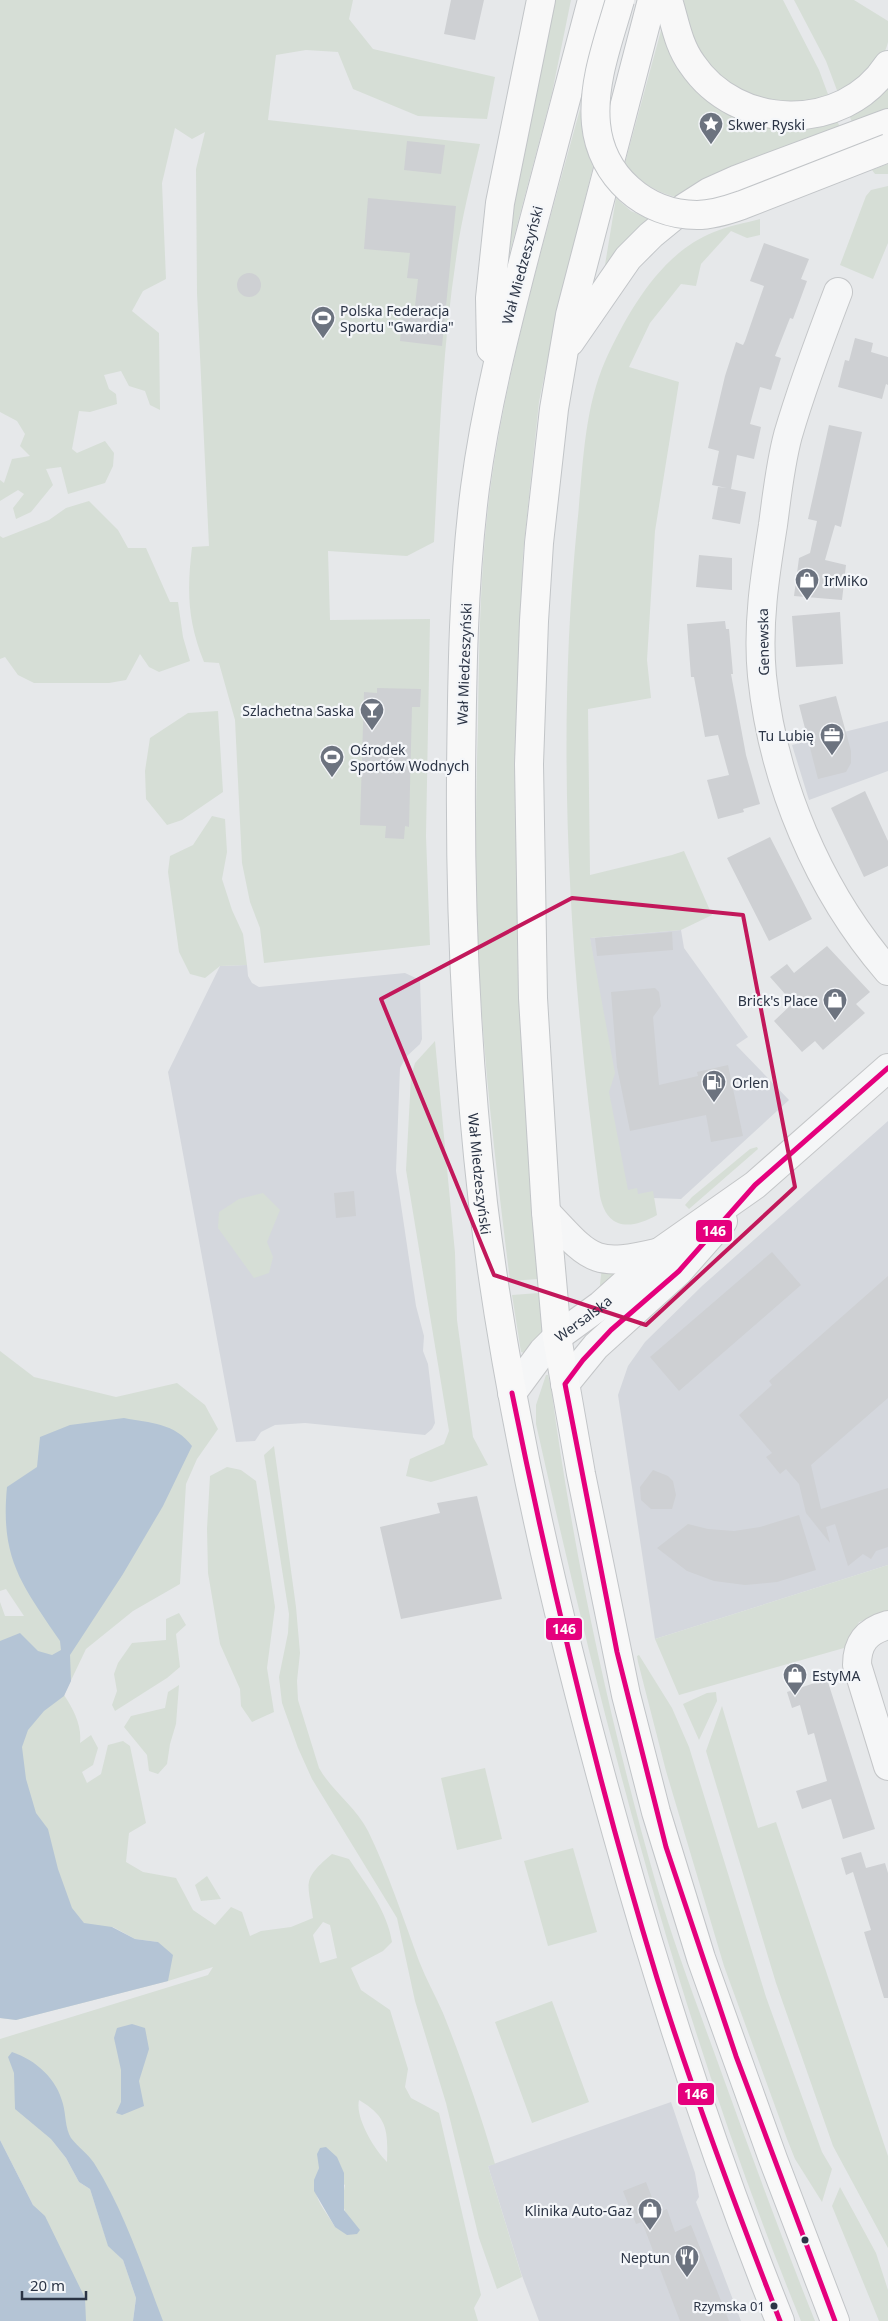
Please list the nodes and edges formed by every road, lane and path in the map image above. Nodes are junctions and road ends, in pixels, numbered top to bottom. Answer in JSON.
{"nodes":[{"id":1,"x":541,"y":0,"type":"edge"},
{"id":2,"x":592,"y":0,"type":"edge"},
{"id":3,"x":620,"y":0,"type":"edge"},
{"id":4,"x":652,"y":0,"type":"edge"},
{"id":5,"x":668,"y":0,"type":"edge"},
{"id":6,"x":888,"y":65,"type":"edge"},
{"id":7,"x":888,"y":123,"type":"edge"},
{"id":8,"x":888,"y":148,"type":"edge"},
{"id":9,"x":838,"y":292,"type":"dead end"},
{"id":10,"x":564,"y":351,"type":"junction"},
{"id":11,"x":491,"y":391,"type":"junction"},
{"id":12,"x":888,"y":971,"type":"edge"},
{"id":13,"x":888,"y":1068,"type":"edge"},
{"id":14,"x":756,"y":1185,"type":"junction"},
{"id":15,"x":546,"y":1212,"type":"junction"},
{"id":16,"x":661,"y":1251,"type":"junction"},
{"id":17,"x":557,"y":1337,"type":"junction"},
{"id":18,"x":565,"y":1384,"type":"junction"},
{"id":19,"x":512,"y":1393,"type":"junction"},
{"id":20,"x":888,"y":1625,"type":"edge"},
{"id":21,"x":888,"y":1766,"type":"edge"},
{"id":22,"x":780,"y":2321,"type":"edge"},
{"id":23,"x":835,"y":2321,"type":"edge"}],
"edges":[{"from":1,"to":11,"type":"main road"},
{"from":2,"to":11,"type":"main road","name":"Wał Miedzeszyński"},
{"from":3,"to":8,"type":"main road","bridge":true},
{"from":4,"to":10,"type":"main road"},
{"from":5,"to":6,"type":"main road"},
{"from":7,"to":10,"type":"main road"},
{"from":9,"to":12,"type":"street","name":"Genewska"},
{"from":10,"to":15,"type":"main road"},
{"from":11,"to":19,"type":"main road","name":"Wał Miedzeszyński"},
{"from":13,"to":14,"type":"street","name":"Wersalska"},
{"from":14,"to":16,"type":"street","name":"Wersalska"},
{"from":14,"to":18,"type":"street","name":"Wersalska"},
{"from":15,"to":16,"type":"street","name":"Wersalska"},
{"from":15,"to":17,"type":"main road"},
{"from":16,"to":17,"type":"street","name":"Wersalska"},
{"from":17,"to":18,"type":"main road"},
{"from":17,"to":19,"type":"street","name":"Wersalska"},
{"from":18,"to":23,"type":"main road"},
{"from":19,"to":22,"type":"main road","name":"Wał Miedzeszyński"},
{"from":20,"to":21,"type":"street"}]}
